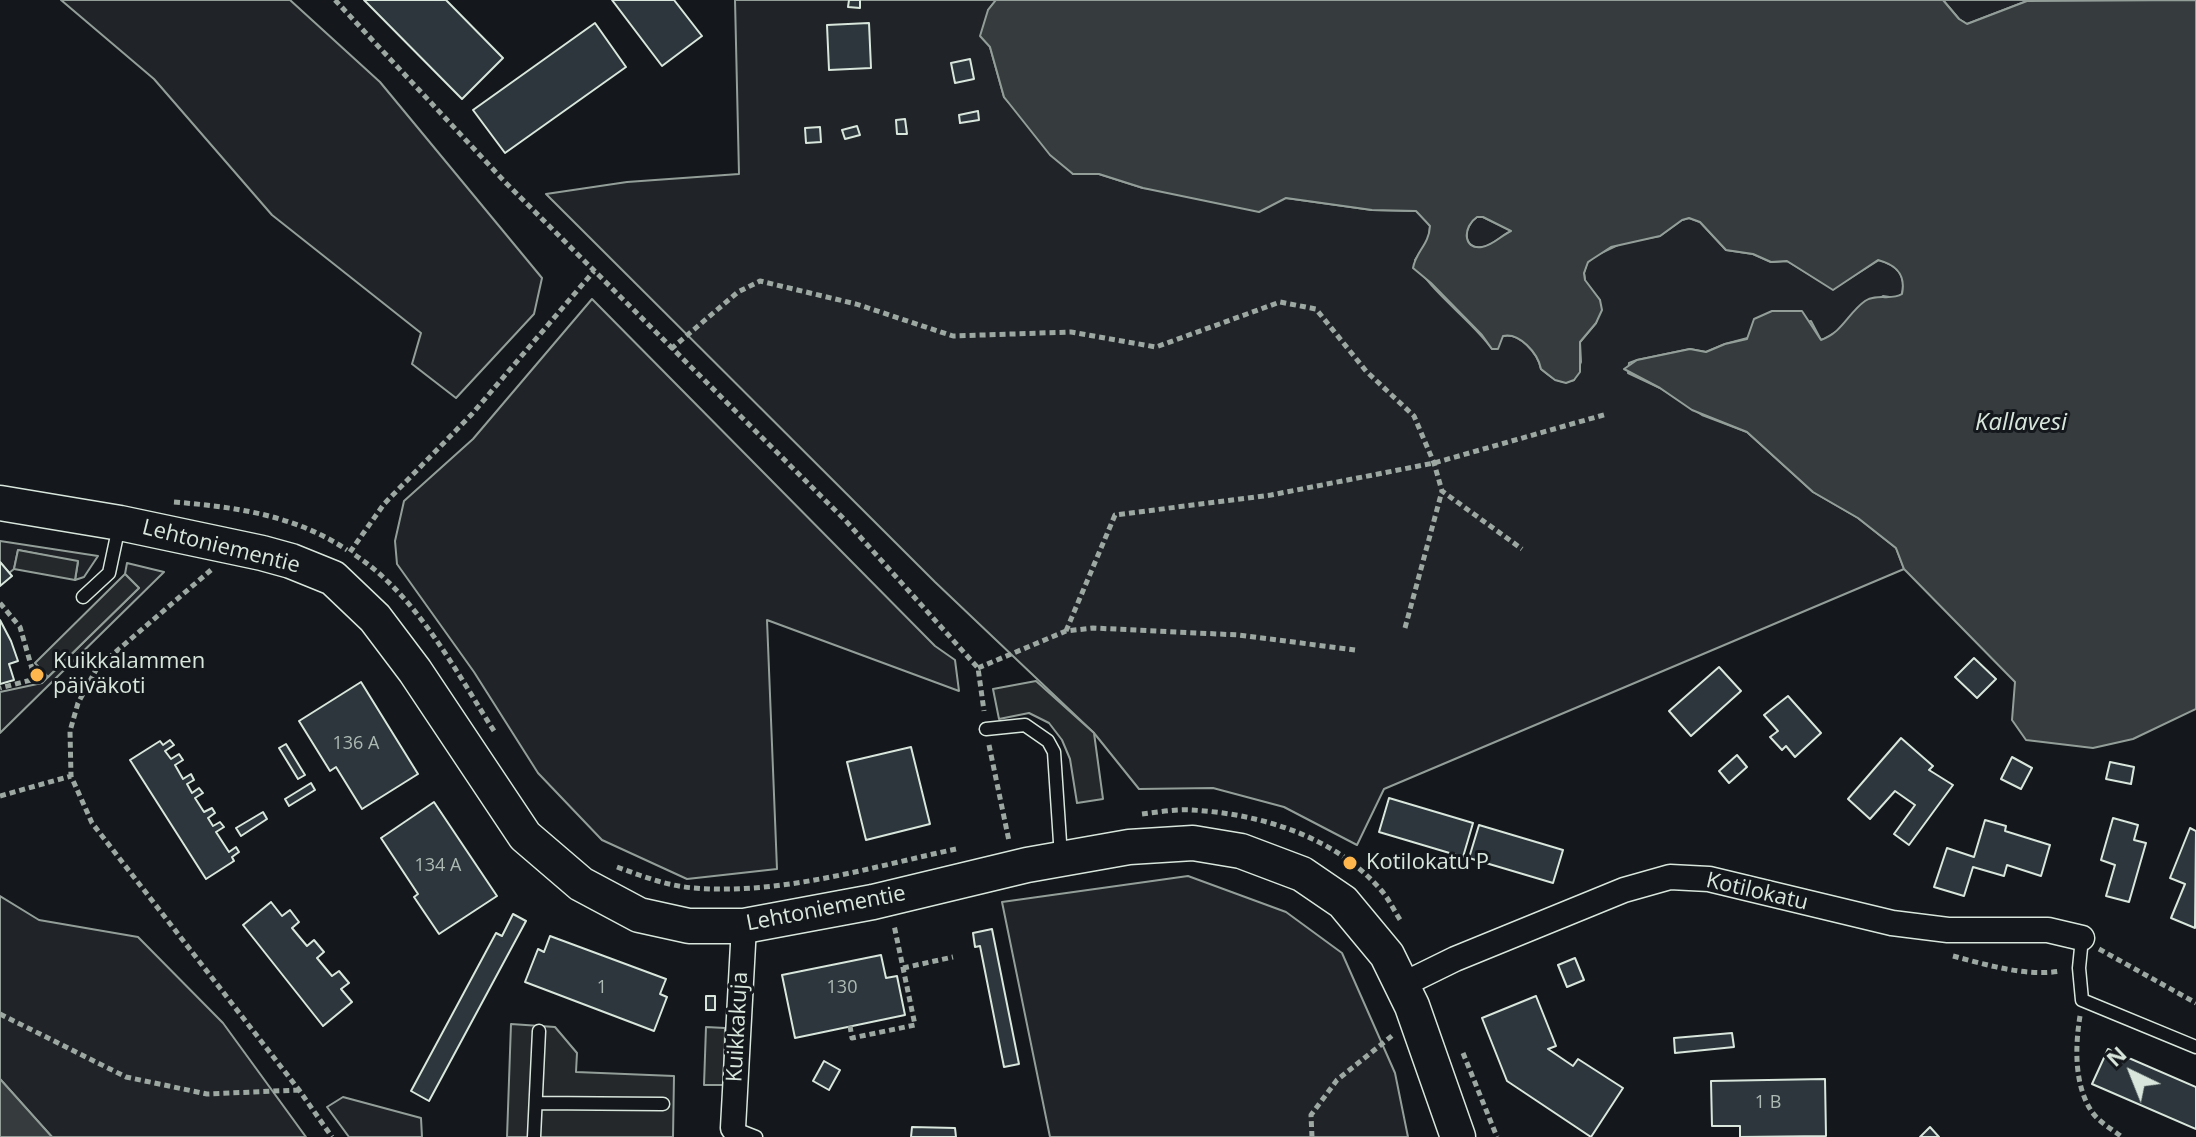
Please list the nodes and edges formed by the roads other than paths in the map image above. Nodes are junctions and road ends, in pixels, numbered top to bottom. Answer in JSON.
{"nodes":[{"id":1,"x":0,"y":503,"type":"edge"},
{"id":2,"x":120,"y":523,"type":"junction"},
{"id":3,"x":83,"y":597,"type":"dead end"},
{"id":4,"x":986,"y":729,"type":"road end"},
{"id":5,"x":1060,"y":843,"type":"junction"},
{"id":6,"x":744,"y":926,"type":"junction"},
{"id":7,"x":2091,"y":944,"type":"joint"},
{"id":8,"x":1402,"y":985,"type":"junction"},
{"id":9,"x":539,"y":1031,"type":"dead end"},
{"id":10,"x":2196,"y":1047,"type":"edge"},
{"id":11,"x":536,"y":1103,"type":"junction"},
{"id":12,"x":663,"y":1104,"type":"dead end"},
{"id":13,"x":739,"y":1134,"type":"edge"},
{"id":14,"x":534,"y":1137,"type":"edge"},
{"id":15,"x":1458,"y":1137,"type":"edge"}],
"edges":[{"from":1,"to":2,"type":"street","name":"Lehtoniementie"},
{"from":2,"to":3,"type":"lane"},
{"from":2,"to":6,"type":"street","name":"Lehtoniementie"},
{"from":4,"to":5,"type":"lane"},
{"from":5,"to":6,"type":"street","name":"Lehtoniementie"},
{"from":5,"to":8,"type":"street","name":"Lehtoniementie"},
{"from":6,"to":13,"type":"street","name":"Kuikkakuja"},
{"from":7,"to":8,"type":"street","name":"Kotilokatu"},
{"from":7,"to":10,"type":"lane"},
{"from":8,"to":15,"type":"street","name":"Lehtoniementie"},
{"from":9,"to":11,"type":"lane"},
{"from":11,"to":12,"type":"lane"},
{"from":11,"to":14,"type":"lane"}]}
